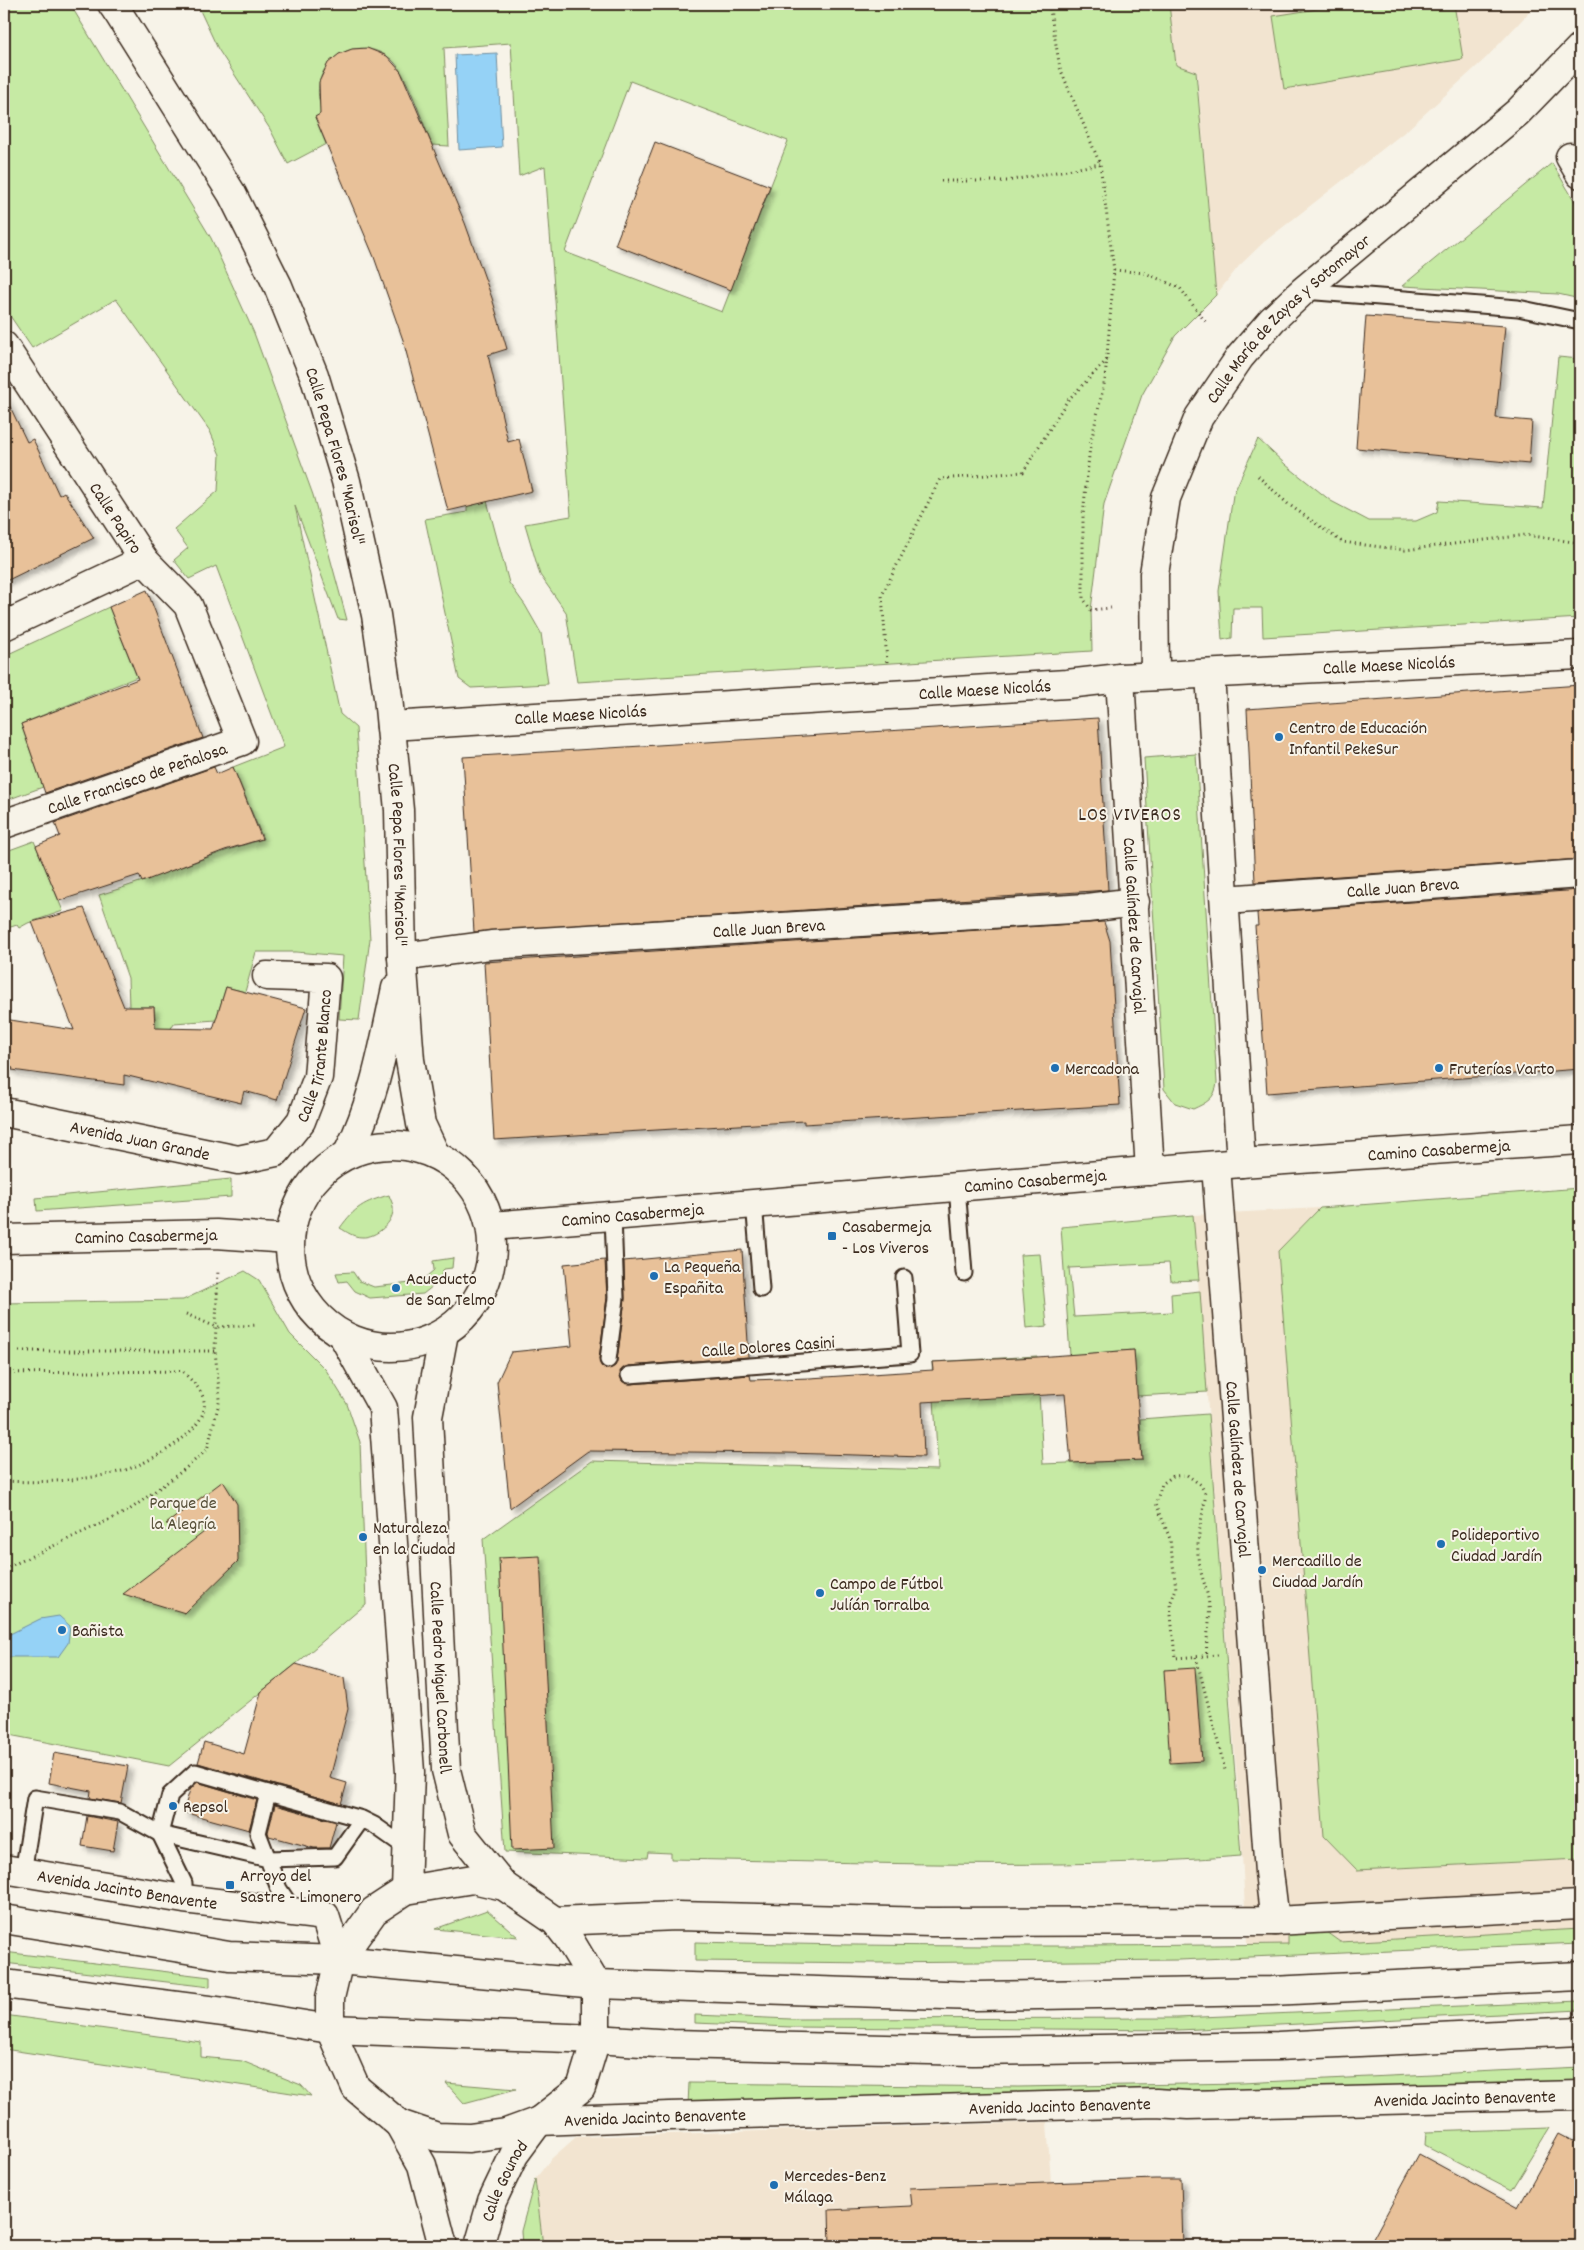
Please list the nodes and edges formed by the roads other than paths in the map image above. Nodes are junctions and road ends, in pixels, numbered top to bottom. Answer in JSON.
{"nodes":[{"id":1,"x":114,"y":6,"type":"edge"},
{"id":2,"x":1580,"y":48,"type":"edge"},
{"id":3,"x":1303,"y":291,"type":"junction"},
{"id":4,"x":1580,"y":321,"type":"edge"},
{"id":5,"x":4,"y":346,"type":"edge"},
{"id":6,"x":144,"y":560,"type":"junction"},
{"id":7,"x":4,"y":626,"type":"edge"},
{"id":8,"x":1580,"y":655,"type":"edge"},
{"id":9,"x":1210,"y":674,"type":"junction"},
{"id":10,"x":1155,"y":676,"type":"junction"},
{"id":11,"x":1120,"y":678,"type":"junction"},
{"id":12,"x":391,"y":726,"type":"junction"},
{"id":13,"x":4,"y":824,"type":"edge"},
{"id":14,"x":1580,"y":874,"type":"edge"},
{"id":15,"x":1225,"y":900,"type":"junction"},
{"id":16,"x":1135,"y":902,"type":"junction"},
{"id":17,"x":402,"y":957,"type":"junction"},
{"id":18,"x":267,"y":976,"type":"dead end"},
{"id":19,"x":4,"y":1112,"type":"edge"},
{"id":20,"x":1580,"y":1140,"type":"edge"},
{"id":21,"x":276,"y":1152,"type":"joint"},
{"id":22,"x":348,"y":1153,"type":"junction"},
{"id":23,"x":435,"y":1154,"type":"junction"},
{"id":24,"x":1229,"y":1164,"type":"junction"},
{"id":25,"x":1150,"y":1171,"type":"junction"},
{"id":26,"x":957,"y":1187,"type":"junction"},
{"id":27,"x":754,"y":1202,"type":"junction"},
{"id":28,"x":614,"y":1216,"type":"junction"},
{"id":29,"x":492,"y":1226,"type":"junction"},
{"id":30,"x":4,"y":1239,"type":"edge"},
{"id":31,"x":289,"y":1239,"type":"junction"},
{"id":32,"x":964,"y":1273,"type":"dead end"},
{"id":33,"x":904,"y":1278,"type":"dead end"},
{"id":34,"x":761,"y":1289,"type":"dead end"},
{"id":35,"x":444,"y":1333,"type":"junction"},
{"id":36,"x":343,"y":1336,"type":"junction"},
{"id":37,"x":608,"y":1360,"type":"dead end"},
{"id":38,"x":629,"y":1376,"type":"dead end"},
{"id":39,"x":268,"y":1793,"type":"junction"},
{"id":40,"x":362,"y":1819,"type":"junction"},
{"id":41,"x":160,"y":1834,"type":"junction"},
{"id":42,"x":408,"y":1849,"type":"junction"},
{"id":43,"x":268,"y":1859,"type":"junction"},
{"id":44,"x":13,"y":1871,"type":"edge"},
{"id":45,"x":504,"y":1886,"type":"junction"},
{"id":46,"x":406,"y":1890,"type":"junction"},
{"id":47,"x":184,"y":1900,"type":"junction"},
{"id":48,"x":1580,"y":1905,"type":"edge"},
{"id":49,"x":295,"y":1912,"type":"junction"},
{"id":50,"x":4,"y":1918,"type":"edge"},
{"id":51,"x":555,"y":1920,"type":"junction"},
{"id":52,"x":1275,"y":1921,"type":"junction"},
{"id":53,"x":339,"y":1960,"type":"junction"},
{"id":54,"x":1580,"y":1976,"type":"edge"},
{"id":55,"x":4,"y":1984,"type":"edge"},
{"id":56,"x":596,"y":1984,"type":"junction"},
{"id":57,"x":330,"y":2029,"type":"junction"},
{"id":58,"x":1580,"y":2031,"type":"edge"},
{"id":59,"x":596,"y":2039,"type":"junction"},
{"id":60,"x":1580,"y":2095,"type":"edge"},
{"id":61,"x":539,"y":2121,"type":"junction"},
{"id":62,"x":400,"y":2124,"type":"junction"},
{"id":63,"x":443,"y":2246,"type":"edge"},
{"id":64,"x":479,"y":2246,"type":"edge"}],
"edges":[{"from":1,"to":12,"type":"main road","name":"Calle Pepa Flores \"Marisol\""},
{"from":2,"to":3,"type":"main road","name":"Calle María de Zayas y Sotomayor"},
{"from":3,"to":4,"type":"lane"},
{"from":3,"to":10,"type":"main road","name":"Calle María de Zayas y Sotomayor"},
{"from":5,"to":6,"type":"main road","name":"Calle Papiro"},
{"from":6,"to":7,"type":"main road","name":"Calle Papiro"},
{"from":6,"to":13,"type":"main road","name":"Calle Francisco de Peñalosa"},
{"from":8,"to":9,"type":"main road","name":"Calle Maese Nicolás"},
{"from":9,"to":10,"type":"main road","name":"Calle Maese Nicolás"},
{"from":9,"to":15,"type":"main road","name":"Calle Galíndez de Carvajal"},
{"from":10,"to":11,"type":"main road","name":"Calle Maese Nicolás"},
{"from":11,"to":12,"type":"main road","name":"Calle Maese Nicolás"},
{"from":11,"to":16,"type":"main road","name":"Calle Galíndez de Carvajal"},
{"from":12,"to":17,"type":"main road","name":"Calle Pepa Flores \"Marisol\""},
{"from":14,"to":15,"type":"main road","name":"Calle Juan Breva"},
{"from":15,"to":24,"type":"main road","name":"Calle Galíndez de Carvajal"},
{"from":16,"to":17,"type":"main road","name":"Calle Juan Breva"},
{"from":16,"to":25,"type":"main road","name":"Calle Galíndez de Carvajal"},
{"from":17,"to":22,"type":"main road","name":"Calle Pepa Flores \"Marisol\""},
{"from":17,"to":23,"type":"main road","name":"Calle Pepa Flores \"Marisol\""},
{"from":18,"to":21,"type":"main road","name":"Calle Tirante Blanco"},
{"from":19,"to":21,"type":"main road","name":"Avenida Juan Grande"},
{"from":20,"to":24,"type":"main road","name":"Camino Casabermeja"},
{"from":22,"to":23,"type":"main road"},
{"from":22,"to":31,"type":"main road"},
{"from":23,"to":29,"type":"main road"},
{"from":24,"to":25,"type":"main road","name":"Camino Casabermeja"},
{"from":24,"to":52,"type":"main road","name":"Calle Galíndez de Carvajal"},
{"from":25,"to":26,"type":"main road","name":"Camino Casabermeja"},
{"from":26,"to":27,"type":"main road","name":"Camino Casabermeja"},
{"from":26,"to":32,"type":"lane"},
{"from":27,"to":28,"type":"main road","name":"Camino Casabermeja"},
{"from":27,"to":34,"type":"lane"},
{"from":28,"to":29,"type":"main road","name":"Camino Casabermeja"},
{"from":28,"to":37,"type":"lane"},
{"from":29,"to":35,"type":"main road"},
{"from":30,"to":31,"type":"main road","name":"Camino Casabermeja"},
{"from":31,"to":36,"type":"main road"},
{"from":33,"to":38,"type":"lane","name":"Calle Dolores Casini"},
{"from":35,"to":36,"type":"main road"},
{"from":35,"to":45,"type":"main road","name":"Calle Pedro Miguel Carbonell"},
{"from":36,"to":42,"type":"main road"},
{"from":39,"to":40,"type":"lane"},
{"from":39,"to":41,"type":"lane"},
{"from":39,"to":43,"type":"lane"},
{"from":40,"to":42,"type":"lane"},
{"from":40,"to":43,"type":"lane"},
{"from":41,"to":43,"type":"lane"},
{"from":41,"to":44,"type":"lane"},
{"from":41,"to":47,"type":"lane"},
{"from":42,"to":46,"type":"main road"},
{"from":43,"to":49,"type":"lane"},
{"from":44,"to":47,"type":"main road","name":"Avenida Jacinto Benavente"},
{"from":45,"to":46,"type":"main road","name":"Avenida Jacinto Benavente"},
{"from":45,"to":51,"type":"main road","name":"Avenida Jacinto Benavente"},
{"from":46,"to":53,"type":"main road","name":"Avenida Jacinto Benavente"},
{"from":47,"to":49,"type":"main road","name":"Avenida Jacinto Benavente"},
{"from":48,"to":52,"type":"main road"},
{"from":49,"to":53,"type":"main road","name":"Avenida Jacinto Benavente"},
{"from":50,"to":53,"type":"main road"},
{"from":51,"to":52,"type":"main road"},
{"from":51,"to":56,"type":"main road","name":"Avenida Jacinto Benavente"},
{"from":53,"to":56,"type":"main road"},
{"from":53,"to":57,"type":"main road","name":"Avenida Jacinto Benavente"},
{"from":54,"to":56,"type":"main road"},
{"from":55,"to":57,"type":"main road"},
{"from":56,"to":59,"type":"main road","name":"Avenida Jacinto Benavente"},
{"from":57,"to":59,"type":"main road"},
{"from":57,"to":62,"type":"main road","name":"Avenida Jacinto Benavente"},
{"from":58,"to":59,"type":"main road"},
{"from":59,"to":61,"type":"main road","name":"Avenida Jacinto Benavente"},
{"from":60,"to":61,"type":"main road","name":"Avenida Jacinto Benavente"},
{"from":61,"to":62,"type":"main road","name":"Avenida Jacinto Benavente"},
{"from":61,"to":64,"type":"main road","name":"Calle Gounod"},
{"from":62,"to":63,"type":"main road"}]}
